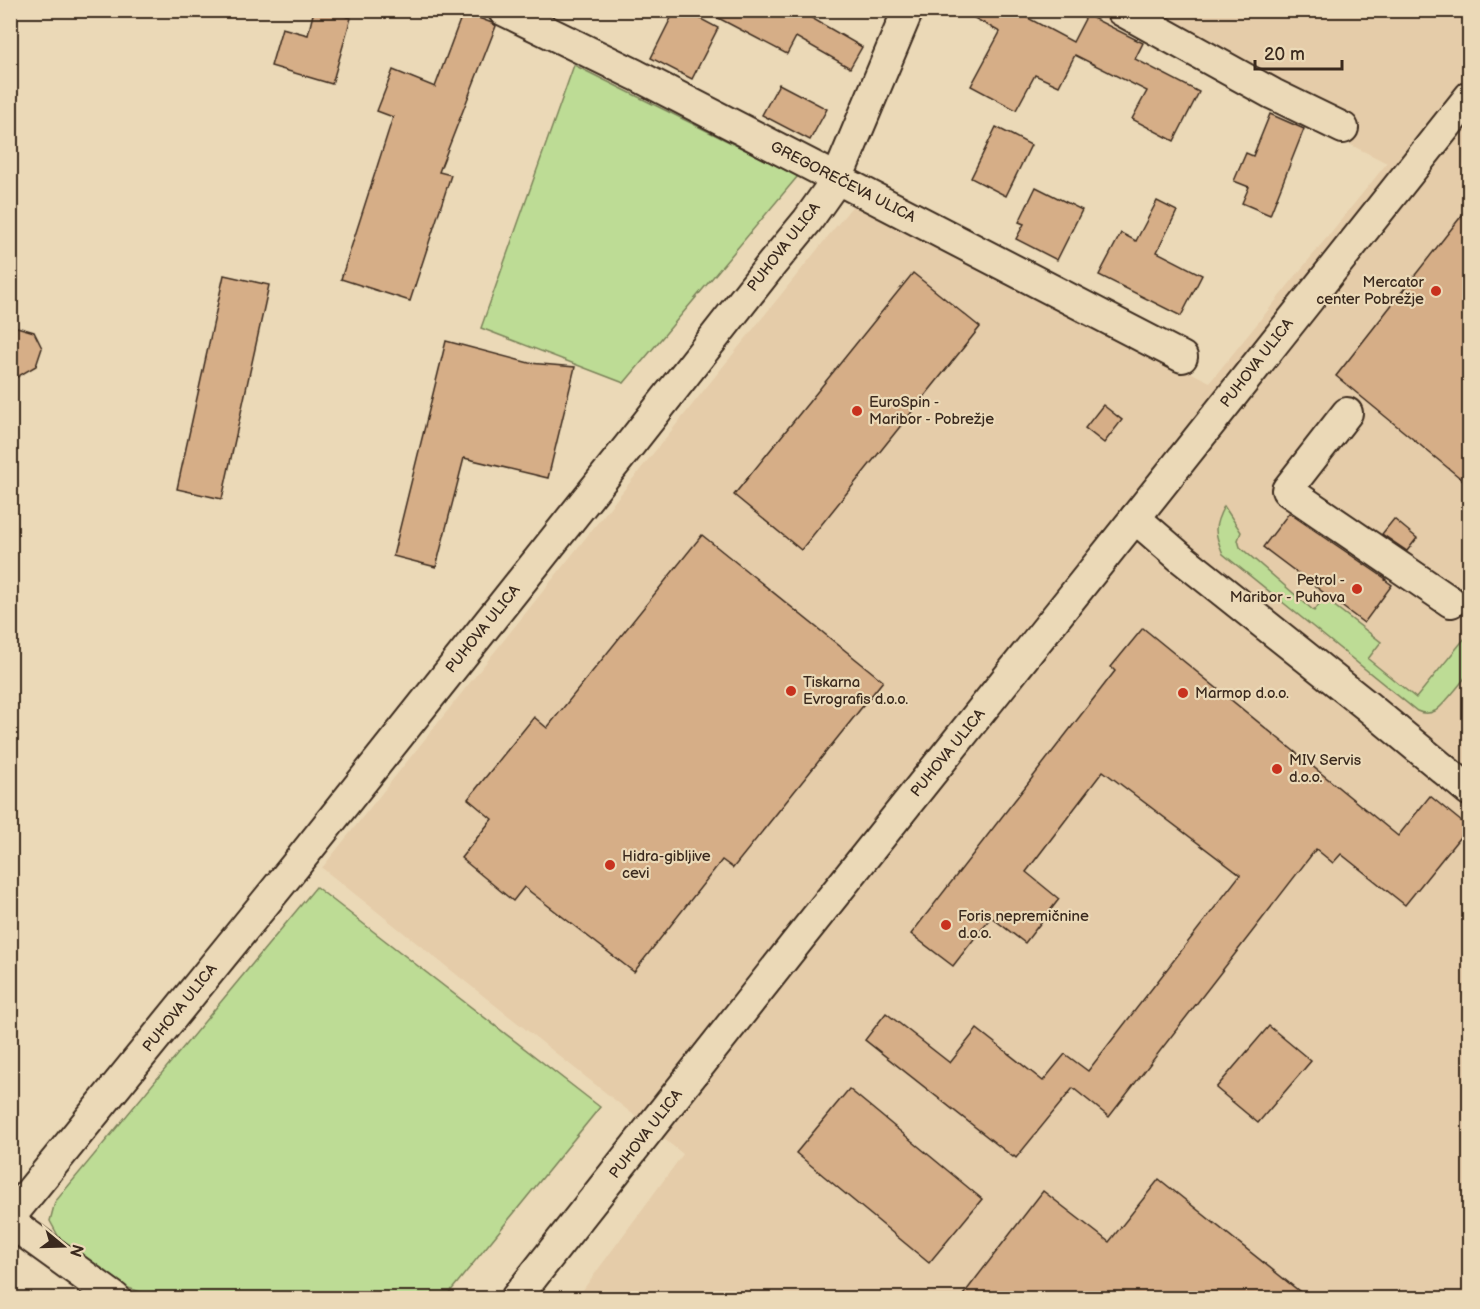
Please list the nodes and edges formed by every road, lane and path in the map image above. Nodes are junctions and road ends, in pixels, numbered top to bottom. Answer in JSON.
{"nodes":[{"id":1,"x":502,"y":10,"type":"edge"},
{"id":2,"x":908,"y":10,"type":"edge"},
{"id":3,"x":1121,"y":10,"type":"edge"},
{"id":4,"x":1470,"y":96,"type":"edge"},
{"id":5,"x":1343,"y":128,"type":"dead end"},
{"id":6,"x":837,"y":179,"type":"junction"},
{"id":7,"x":1182,"y":357,"type":"dead end"},
{"id":8,"x":1347,"y":413,"type":"dead end"},
{"id":9,"x":1135,"y":518,"type":"junction"},
{"id":10,"x":1451,"y":602,"type":"dead end"},
{"id":11,"x":1470,"y":791,"type":"edge"},
{"id":12,"x":10,"y":1218,"type":"edge"},
{"id":13,"x":10,"y":1222,"type":"edge"},
{"id":14,"x":115,"y":1299,"type":"edge"},
{"id":15,"x":516,"y":1299,"type":"edge"}],
"edges":[{"from":1,"to":6,"type":"street","name":"GREGOREČEVA ULICA"},
{"from":2,"to":6,"type":"street","name":"PUHOVA ULICA"},
{"from":3,"to":5,"type":"street"},
{"from":4,"to":9,"type":"street","name":"PUHOVA ULICA"},
{"from":6,"to":7,"type":"street","name":"GREGOREČEVA ULICA"},
{"from":6,"to":12,"type":"street","name":"PUHOVA ULICA"},
{"from":8,"to":10,"type":"street"},
{"from":9,"to":11,"type":"street"},
{"from":9,"to":15,"type":"street","name":"PUHOVA ULICA"},
{"from":13,"to":14,"type":"street"}]}
